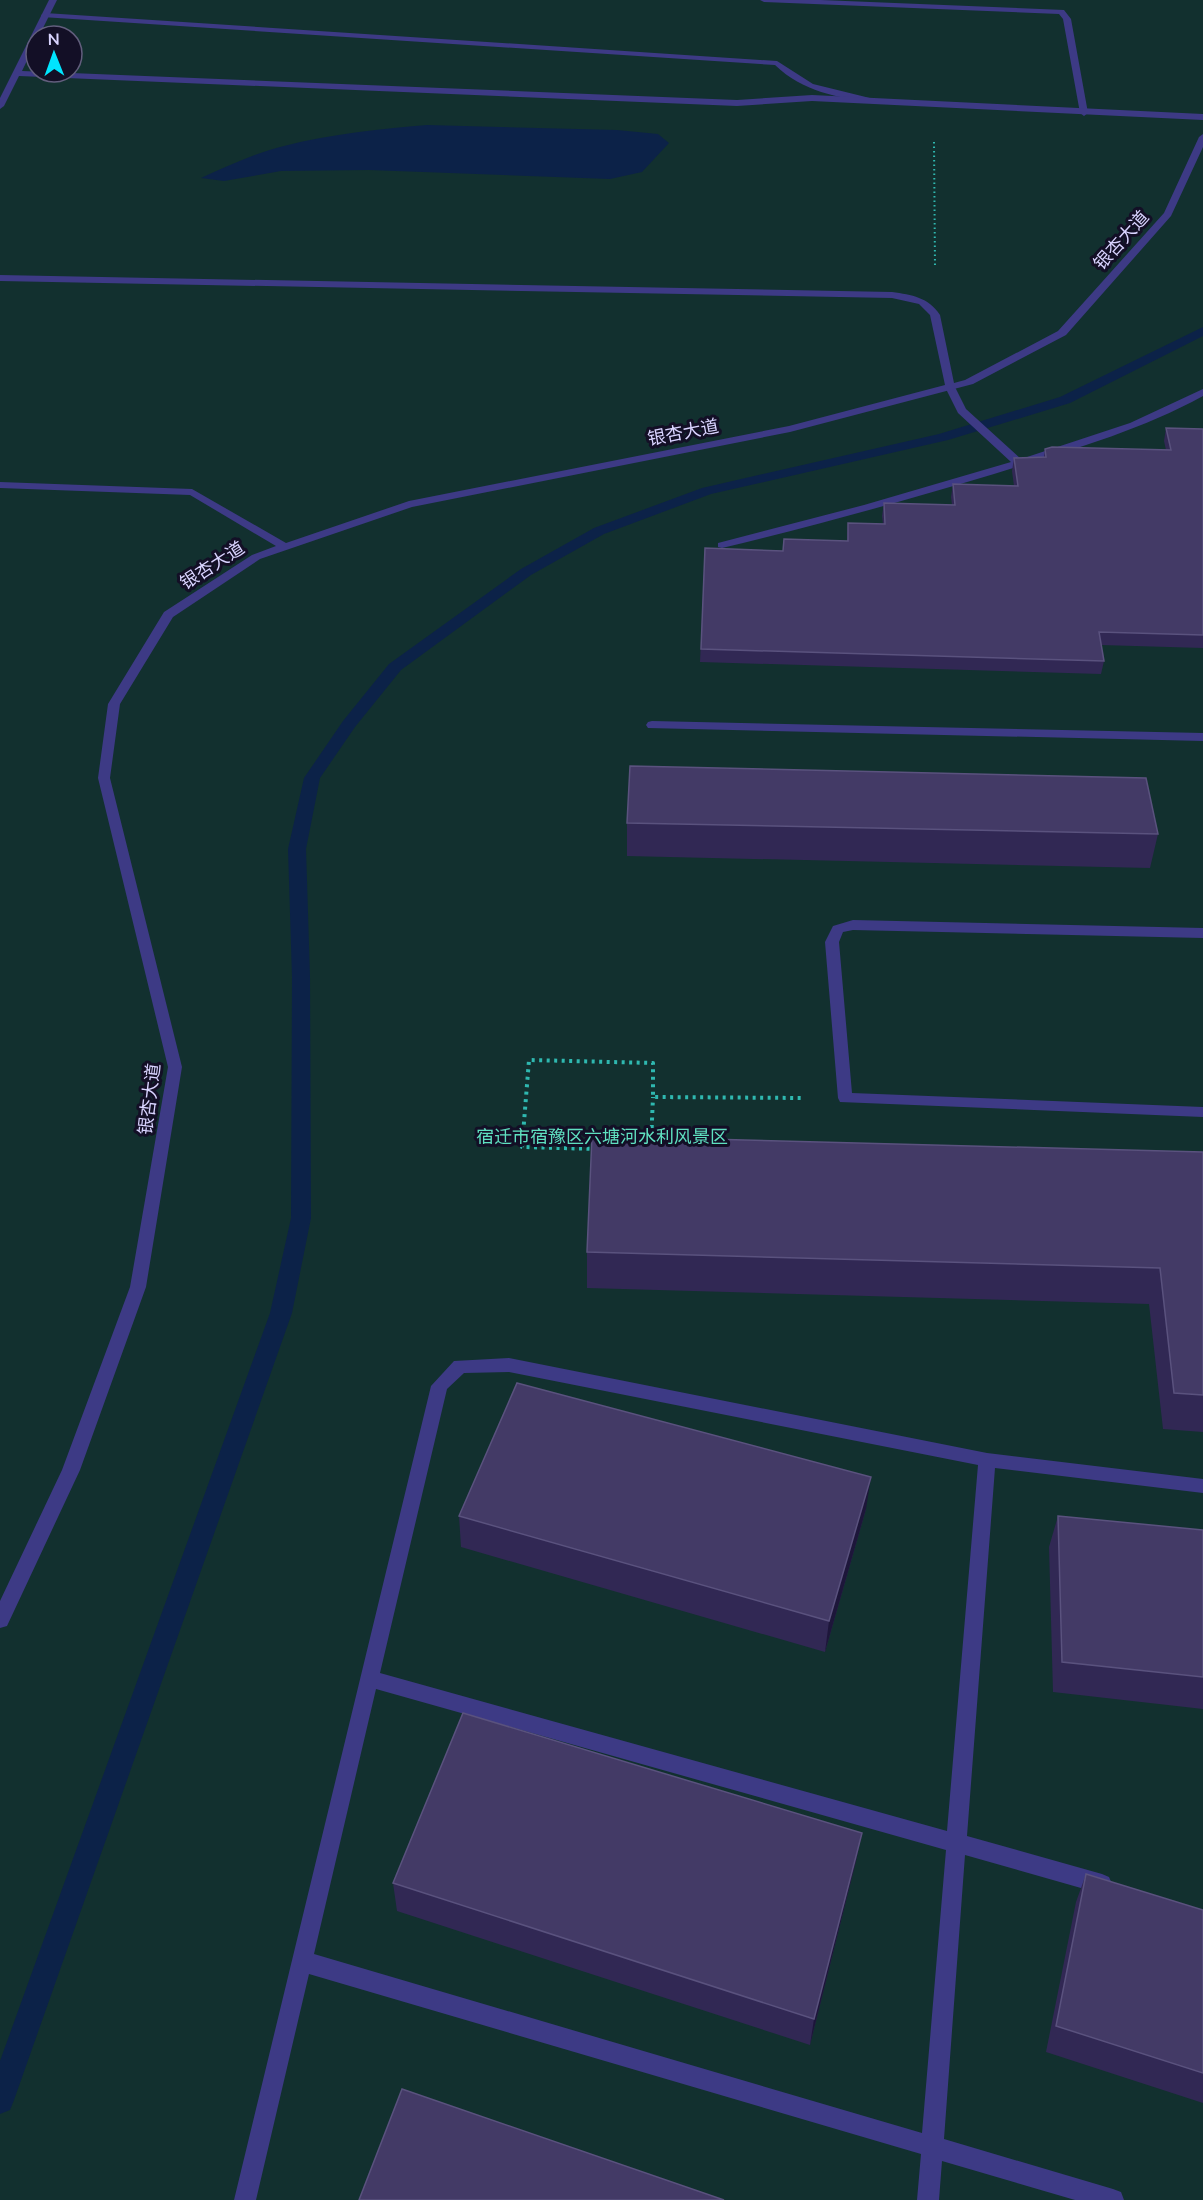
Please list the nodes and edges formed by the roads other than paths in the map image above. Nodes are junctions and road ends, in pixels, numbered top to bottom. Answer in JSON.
{"nodes":[{"id":1,"x":53,"y":0,"type":"edge"},
{"id":2,"x":764,"y":0,"type":"edge"},
{"id":3,"x":1059,"y":0,"type":"edge"},
{"id":4,"x":1061,"y":12,"type":"junction"},
{"id":5,"x":45,"y":15,"type":"junction"},
{"id":6,"x":16,"y":73,"type":"junction"},
{"id":7,"x":896,"y":104,"type":"junction"},
{"id":8,"x":0,"y":106,"type":"edge"},
{"id":9,"x":1084,"y":113,"type":"junction"},
{"id":10,"x":1203,"y":117,"type":"edge"},
{"id":11,"x":1203,"y":137,"type":"edge"},
{"id":12,"x":0,"y":278,"type":"edge"},
{"id":13,"x":950,"y":387,"type":"junction"},
{"id":14,"x":1203,"y":392,"type":"edge"},
{"id":15,"x":1019,"y":463,"type":"junction"},
{"id":16,"x":0,"y":485,"type":"edge"},
{"id":17,"x":722,"y":546,"type":"edge"},
{"id":18,"x":285,"y":547,"type":"junction"},
{"id":19,"x":652,"y":725,"type":"dead end"},
{"id":20,"x":1203,"y":737,"type":"edge"},
{"id":21,"x":1203,"y":933,"type":"edge"},
{"id":22,"x":1203,"y":1112,"type":"edge"},
{"id":23,"x":987,"y":1460,"type":"junction"},
{"id":24,"x":1203,"y":1486,"type":"edge"},
{"id":25,"x":0,"y":1620,"type":"edge"},
{"id":26,"x":369,"y":1678,"type":"junction"},
{"id":27,"x":956,"y":1842,"type":"junction"},
{"id":28,"x":1124,"y":1891,"type":"edge"},
{"id":29,"x":301,"y":1961,"type":"junction"},
{"id":30,"x":932,"y":2147,"type":"junction"},
{"id":31,"x":245,"y":2200,"type":"edge"},
{"id":32,"x":928,"y":2200,"type":"edge"},
{"id":33,"x":1113,"y":2200,"type":"edge"}],
"edges":[{"from":1,"to":5,"type":"street"},
{"from":2,"to":4,"type":"street"},
{"from":3,"to":4,"type":"street"},
{"from":4,"to":9,"type":"street"},
{"from":5,"to":6,"type":"street"},
{"from":5,"to":7,"type":"street"},
{"from":6,"to":7,"type":"street"},
{"from":6,"to":8,"type":"street"},
{"from":7,"to":9,"type":"street"},
{"from":9,"to":10,"type":"street"},
{"from":11,"to":13,"type":"street","name":"银杏大道"},
{"from":12,"to":13,"type":"street"},
{"from":13,"to":15,"type":"street"},
{"from":13,"to":18,"type":"street","name":"银杏大道"},
{"from":14,"to":15,"type":"street"},
{"from":15,"to":17,"type":"street"},
{"from":16,"to":18,"type":"street"},
{"from":18,"to":25,"type":"street","name":"银杏大道"},
{"from":19,"to":20,"type":"street"},
{"from":21,"to":22,"type":"street"},
{"from":23,"to":24,"type":"street"},
{"from":23,"to":26,"type":"street"},
{"from":23,"to":27,"type":"street"},
{"from":26,"to":27,"type":"street"},
{"from":26,"to":29,"type":"street"},
{"from":27,"to":28,"type":"street"},
{"from":27,"to":30,"type":"street"},
{"from":29,"to":30,"type":"street"},
{"from":29,"to":31,"type":"street"},
{"from":30,"to":32,"type":"street"},
{"from":30,"to":33,"type":"street"}]}
